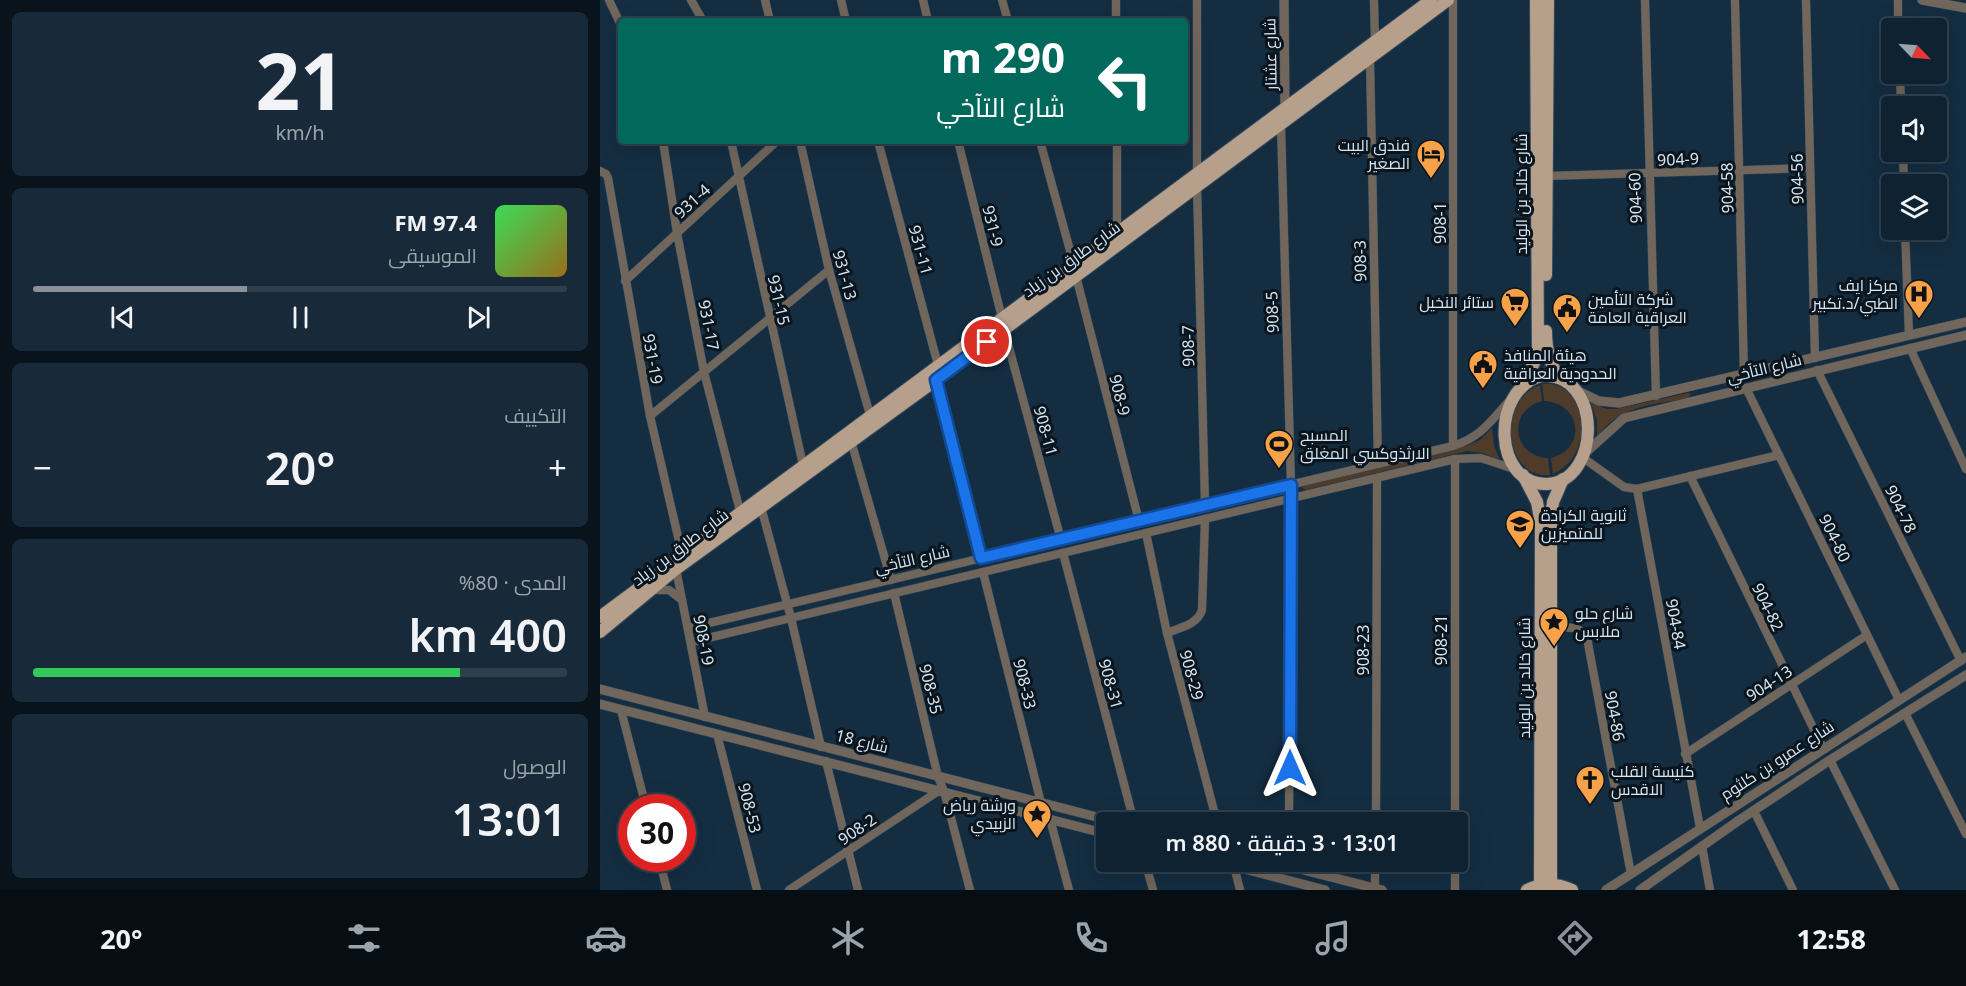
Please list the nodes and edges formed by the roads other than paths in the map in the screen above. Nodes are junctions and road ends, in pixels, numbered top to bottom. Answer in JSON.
{"nodes":[{"id":1,"x":609,"y":0,"type":"edge"},
{"id":2,"x":691,"y":0,"type":"edge"},
{"id":3,"x":765,"y":0,"type":"edge"},
{"id":4,"x":841,"y":0,"type":"edge"},
{"id":5,"x":923,"y":0,"type":"edge"},
{"id":6,"x":1002,"y":0,"type":"edge"},
{"id":7,"x":1116,"y":0,"type":"edge"},
{"id":8,"x":1197,"y":0,"type":"edge"},
{"id":9,"x":1284,"y":0,"type":"edge"},
{"id":10,"x":1374,"y":0,"type":"edge"},
{"id":11,"x":1431,"y":0,"type":"edge"},
{"id":12,"x":1448,"y":0,"type":"edge"},
{"id":13,"x":1453,"y":0,"type":"edge"},
{"id":14,"x":1536,"y":0,"type":"edge"},
{"id":15,"x":1548,"y":0,"type":"edge"},
{"id":16,"x":1645,"y":0,"type":"edge"},
{"id":17,"x":1736,"y":0,"type":"edge"},
{"id":18,"x":1806,"y":0,"type":"edge"},
{"id":19,"x":1898,"y":0,"type":"edge"},
{"id":20,"x":1922,"y":0,"type":"edge"},
{"id":21,"x":1966,"y":8,"type":"edge"},
{"id":22,"x":702,"y":18,"type":"edge"},
{"id":23,"x":769,"y":18,"type":"edge"},
{"id":24,"x":845,"y":18,"type":"edge"},
{"id":25,"x":927,"y":18,"type":"edge"},
{"id":26,"x":1007,"y":18,"type":"edge"},
{"id":27,"x":1116,"y":18,"type":"edge"},
{"id":28,"x":1899,"y":18,"type":"edge"},
{"id":29,"x":618,"y":20,"type":"edge"},
{"id":30,"x":1376,"y":42,"type":"junction"},
{"id":31,"x":1370,"y":58,"type":"junction"},
{"id":32,"x":1285,"y":108,"type":"junction"},
{"id":33,"x":1281,"y":125,"type":"junction"},
{"id":34,"x":663,"y":144,"type":"edge"},
{"id":35,"x":732,"y":144,"type":"edge"},
{"id":36,"x":774,"y":144,"type":"edge"},
{"id":37,"x":801,"y":144,"type":"edge"},
{"id":38,"x":879,"y":144,"type":"edge"},
{"id":39,"x":959,"y":144,"type":"edge"},
{"id":40,"x":1041,"y":144,"type":"edge"},
{"id":41,"x":1117,"y":144,"type":"edge"},
{"id":42,"x":1810,"y":168,"type":"junction"},
{"id":43,"x":1740,"y":170,"type":"junction"},
{"id":44,"x":600,"y":171,"type":"edge"},
{"id":45,"x":1648,"y":173,"type":"junction"},
{"id":46,"x":1546,"y":176,"type":"junction"},
{"id":47,"x":738,"y":178,"type":"junction"},
{"id":48,"x":1197,"y":180,"type":"junction"},
{"id":49,"x":677,"y":233,"type":"junction"},
{"id":50,"x":1117,"y":233,"type":"junction"},
{"id":51,"x":1905,"y":240,"type":"edge"},
{"id":52,"x":829,"y":270,"type":"junction"},
{"id":53,"x":1075,"y":270,"type":"junction"},
{"id":54,"x":625,"y":281,"type":"junction"},
{"id":55,"x":769,"y":318,"type":"junction"},
{"id":56,"x":1966,"y":322,"type":"edge"},
{"id":57,"x":1003,"y":323,"type":"junction"},
{"id":58,"x":1909,"y":335,"type":"junction"},
{"id":59,"x":1966,"y":335,"type":"edge"},
{"id":60,"x":1910,"y":348,"type":"junction"},
{"id":61,"x":1815,"y":358,"type":"junction"},
{"id":62,"x":938,"y":365,"type":"junction"},
{"id":63,"x":1817,"y":370,"type":"junction"},
{"id":64,"x":704,"y":372,"type":"junction"},
{"id":65,"x":1744,"y":375,"type":"junction"},
{"id":66,"x":936,"y":380,"type":"junction"},
{"id":67,"x":1562,"y":380,"type":"junction"},
{"id":68,"x":1524,"y":384,"type":"junction"},
{"id":69,"x":1707,"y":384,"type":"junction"},
{"id":70,"x":1574,"y":388,"type":"junction"},
{"id":71,"x":1746,"y":388,"type":"junction"},
{"id":72,"x":1656,"y":396,"type":"junction"},
{"id":73,"x":1709,"y":397,"type":"junction"},
{"id":74,"x":1512,"y":398,"type":"junction"},
{"id":75,"x":870,"y":415,"type":"junction"},
{"id":76,"x":650,"y":416,"type":"junction"},
{"id":77,"x":851,"y":441,"type":"junction"},
{"id":78,"x":1453,"y":446,"type":"junction"},
{"id":79,"x":1779,"y":455,"type":"junction"},
{"id":80,"x":1583,"y":456,"type":"junction"},
{"id":81,"x":1455,"y":459,"type":"junction"},
{"id":82,"x":803,"y":465,"type":"junction"},
{"id":83,"x":1378,"y":465,"type":"junction"},
{"id":84,"x":1966,"y":469,"type":"edge"},
{"id":85,"x":1521,"y":473,"type":"junction"},
{"id":86,"x":1690,"y":476,"type":"junction"},
{"id":87,"x":1377,"y":478,"type":"junction"},
{"id":88,"x":1563,"y":479,"type":"junction"},
{"id":89,"x":1291,"y":485,"type":"junction"},
{"id":90,"x":1637,"y":489,"type":"junction"},
{"id":91,"x":1291,"y":498,"type":"junction"},
{"id":92,"x":1205,"y":506,"type":"junction"},
{"id":93,"x":761,"y":507,"type":"junction"},
{"id":94,"x":740,"y":511,"type":"junction"},
{"id":95,"x":1205,"y":519,"type":"junction"},
{"id":96,"x":1139,"y":521,"type":"junction"},
{"id":97,"x":1146,"y":533,"type":"junction"},
{"id":98,"x":1061,"y":540,"type":"junction"},
{"id":99,"x":1021,"y":549,"type":"junction"},
{"id":100,"x":1063,"y":553,"type":"junction"},
{"id":101,"x":682,"y":554,"type":"junction"},
{"id":102,"x":981,"y":558,"type":"junction"},
{"id":103,"x":1024,"y":562,"type":"junction"},
{"id":104,"x":676,"y":569,"type":"junction"},
{"id":105,"x":982,"y":572,"type":"junction"},
{"id":106,"x":891,"y":580,"type":"junction"},
{"id":107,"x":646,"y":593,"type":"junction"},
{"id":108,"x":894,"y":593,"type":"junction"},
{"id":109,"x":683,"y":601,"type":"junction"},
{"id":110,"x":788,"y":604,"type":"junction"},
{"id":111,"x":791,"y":618,"type":"junction"},
{"id":112,"x":601,"y":624,"type":"edge"},
{"id":113,"x":688,"y":628,"type":"junction"},
{"id":114,"x":1552,"y":628,"type":"junction"},
{"id":115,"x":1167,"y":633,"type":"junction"},
{"id":116,"x":1867,"y":635,"type":"junction"},
{"id":117,"x":691,"y":642,"type":"junction"},
{"id":118,"x":1963,"y":659,"type":"edge"},
{"id":119,"x":1966,"y":675,"type":"edge"},
{"id":120,"x":1791,"y":684,"type":"junction"},
{"id":121,"x":600,"y":689,"type":"edge"},
{"id":122,"x":1899,"y":700,"type":"junction"},
{"id":123,"x":646,"y":702,"type":"junction"},
{"id":124,"x":600,"y":704,"type":"edge"},
{"id":125,"x":621,"y":710,"type":"junction"},
{"id":126,"x":1905,"y":713,"type":"junction"},
{"id":127,"x":642,"y":715,"type":"junction"},
{"id":128,"x":705,"y":717,"type":"junction"},
{"id":129,"x":717,"y":734,"type":"junction"},
{"id":130,"x":821,"y":747,"type":"junction"},
{"id":131,"x":1823,"y":748,"type":"junction"},
{"id":132,"x":1685,"y":754,"type":"junction"},
{"id":133,"x":1830,"y":760,"type":"junction"},
{"id":134,"x":826,"y":761,"type":"junction"},
{"id":135,"x":938,"y":777,"type":"junction"},
{"id":136,"x":942,"y":791,"type":"junction"},
{"id":137,"x":643,"y":794,"type":"edge"},
{"id":138,"x":1041,"y":803,"type":"junction"},
{"id":139,"x":1728,"y":810,"type":"junction"},
{"id":140,"x":1754,"y":811,"type":"junction"},
{"id":141,"x":1131,"y":812,"type":"edge"},
{"id":142,"x":1214,"y":812,"type":"edge"},
{"id":143,"x":1289,"y":812,"type":"edge"},
{"id":144,"x":1376,"y":812,"type":"edge"},
{"id":145,"x":1455,"y":812,"type":"edge"},
{"id":146,"x":1096,"y":817,"type":"edge"},
{"id":147,"x":1050,"y":819,"type":"junction"},
{"id":148,"x":1738,"y":821,"type":"junction"},
{"id":149,"x":1700,"y":828,"type":"junction"},
{"id":150,"x":1096,"y":831,"type":"edge"},
{"id":151,"x":1966,"y":834,"type":"edge"},
{"id":152,"x":1702,"y":846,"type":"junction"},
{"id":153,"x":849,"y":851,"type":"junction"},
{"id":154,"x":662,"y":872,"type":"edge"},
{"id":155,"x":1148,"y":872,"type":"edge"},
{"id":156,"x":1236,"y":872,"type":"edge"},
{"id":157,"x":1256,"y":872,"type":"edge"},
{"id":158,"x":1286,"y":872,"type":"edge"},
{"id":159,"x":1316,"y":872,"type":"edge"},
{"id":160,"x":1376,"y":872,"type":"edge"},
{"id":161,"x":1455,"y":872,"type":"edge"},
{"id":162,"x":1631,"y":874,"type":"junction"},
{"id":163,"x":1286,"y":880,"type":"junction"},
{"id":164,"x":1546,"y":885,"type":"junction"},
{"id":165,"x":1378,"y":889,"type":"edge"},
{"id":166,"x":667,"y":890,"type":"edge"},
{"id":167,"x":757,"y":890,"type":"edge"},
{"id":168,"x":789,"y":890,"type":"edge"},
{"id":169,"x":858,"y":890,"type":"edge"},
{"id":170,"x":970,"y":890,"type":"edge"},
{"id":171,"x":1069,"y":890,"type":"edge"},
{"id":172,"x":1153,"y":890,"type":"edge"},
{"id":173,"x":1240,"y":890,"type":"edge"},
{"id":174,"x":1325,"y":890,"type":"edge"},
{"id":175,"x":1455,"y":890,"type":"edge"},
{"id":176,"x":1527,"y":890,"type":"edge"},
{"id":177,"x":1572,"y":890,"type":"edge"},
{"id":178,"x":1606,"y":890,"type":"edge"},
{"id":179,"x":1640,"y":890,"type":"edge"},
{"id":180,"x":1710,"y":890,"type":"edge"},
{"id":181,"x":1793,"y":890,"type":"edge"},
{"id":182,"x":1895,"y":890,"type":"edge"}],
"edges":[{"from":1,"to":29,"type":"street"},
{"from":2,"to":22,"type":"street"},
{"from":3,"to":23,"type":"street"},
{"from":4,"to":24,"type":"street"},
{"from":5,"to":25,"type":"street"},
{"from":6,"to":26,"type":"street"},
{"from":7,"to":27,"type":"street"},
{"from":8,"to":48,"type":"street","name":"908-7"},
{"from":9,"to":32,"type":"street","name":"شارع عشتار"},
{"from":10,"to":30,"type":"street"},
{"from":11,"to":30,"type":"main road","name":"شارع طارق بن زياد"},
{"from":12,"to":31,"type":"main road","name":"شارع طارق بن زياد"},
{"from":13,"to":78,"type":"street","name":"908-1"},
{"from":14,"to":68,"type":"main road","name":"شارع خالد بن الوليد"},
{"from":15,"to":46,"type":"main road","name":"شارع خالد بن الوليد"},
{"from":16,"to":45,"type":"street","name":"904-60"},
{"from":17,"to":43,"type":"street","name":"904-58"},
{"from":18,"to":42,"type":"street","name":"904-56"},
{"from":19,"to":28,"type":"street"},
{"from":20,"to":21,"type":"street"},
{"from":30,"to":32,"type":"main road","name":"شارع طارق بن زياد"},
{"from":31,"to":33,"type":"main road","name":"شارع طارق بن زياد"},
{"from":31,"to":83,"type":"street","name":"908-3"},
{"from":32,"to":48,"type":"main road","name":"شارع طارق بن زياد"},
{"from":33,"to":48,"type":"main road","name":"شارع طارق بن زياد"},
{"from":33,"to":89,"type":"street","name":"908-5"},
{"from":34,"to":49,"type":"street","name":"931-17"},
{"from":35,"to":47,"type":"street","name":"931-15"},
{"from":36,"to":47,"type":"street","name":"931-4"},
{"from":37,"to":52,"type":"street","name":"931-13"},
{"from":38,"to":62,"type":"street","name":"931-11"},
{"from":39,"to":57,"type":"street","name":"931-9"},
{"from":40,"to":53,"type":"street","name":"908-9"},
{"from":41,"to":50,"type":"street"},
{"from":42,"to":43,"type":"street","name":"904-9"},
{"from":42,"to":61,"type":"street","name":"904-56"},
{"from":43,"to":45,"type":"street","name":"904-9"},
{"from":43,"to":65,"type":"street","name":"904-58"},
{"from":44,"to":54,"type":"street","name":"931-19"},
{"from":45,"to":46,"type":"street","name":"904-9"},
{"from":45,"to":72,"type":"street","name":"904-60"},
{"from":46,"to":67,"type":"main road","name":"شارع خالد بن الوليد"},
{"from":47,"to":49,"type":"street","name":"931-4"},
{"from":47,"to":55,"type":"street","name":"931-15"},
{"from":48,"to":50,"type":"main road","name":"شارع طارق بن زياد"},
{"from":48,"to":53,"type":"main road","name":"شارع طارق بن زياد"},
{"from":48,"to":92,"type":"street","name":"908-7"},
{"from":49,"to":54,"type":"street","name":"931-4"},
{"from":49,"to":64,"type":"street","name":"931-17"},
{"from":50,"to":53,"type":"main road","name":"شارع طارق بن زياد"},
{"from":51,"to":58,"type":"street"},
{"from":52,"to":55,"type":"street"},
{"from":52,"to":75,"type":"street","name":"931-13"},
{"from":53,"to":57,"type":"main road","name":"شارع طارق بن زياد"},
{"from":53,"to":96,"type":"street","name":"908-9"},
{"from":54,"to":76,"type":"street","name":"931-19"},
{"from":55,"to":64,"type":"street"},
{"from":55,"to":82,"type":"street","name":"931-15"},
{"from":56,"to":58,"type":"street","name":"شارع التآخي"},
{"from":57,"to":62,"type":"main road","name":"شارع طارق بن زياد"},
{"from":57,"to":66,"type":"main road","name":"شارع طارق بن زياد"},
{"from":57,"to":98,"type":"street","name":"908-11"},
{"from":58,"to":61,"type":"street","name":"شارع التآخي"},
{"from":59,"to":60,"type":"street","name":"شارع التآخي"},
{"from":60,"to":63,"type":"street","name":"شارع التآخي"},
{"from":60,"to":84,"type":"street"},
{"from":61,"to":65,"type":"street","name":"شارع التآخي"},
{"from":62,"to":75,"type":"main road","name":"شارع طارق بن زياد"},
{"from":63,"to":71,"type":"street","name":"شارع التآخي"},
{"from":63,"to":118,"type":"street","name":"904-78"},
{"from":64,"to":76,"type":"street"},
{"from":64,"to":94,"type":"street","name":"931-17"},
{"from":65,"to":69,"type":"street","name":"شارع التآخي"},
{"from":66,"to":77,"type":"main road","name":"شارع طارق بن زياد"},
{"from":66,"to":102,"type":"street"},
{"from":67,"to":68,"type":"main road"},
{"from":67,"to":70,"type":"main road"},
{"from":68,"to":74,"type":"main road"},
{"from":69,"to":72,"type":"street","name":"شارع التآخي"},
{"from":69,"to":73,"type":"street"},
{"from":70,"to":72,"type":"street","name":"شارع التآخي"},
{"from":70,"to":80,"type":"main road"},
{"from":71,"to":73,"type":"street","name":"شارع التآخي"},
{"from":71,"to":79,"type":"street","name":"904-80"},
{"from":73,"to":80,"type":"street","name":"شارع التآخي"},
{"from":74,"to":78,"type":"street","name":"شارع التآخي"},
{"from":74,"to":85,"type":"main road"},
{"from":75,"to":82,"type":"main road","name":"شارع طارق بن زياد"},
{"from":76,"to":101,"type":"street","name":"931-19"},
{"from":77,"to":93,"type":"main road","name":"شارع طارق بن زياد"},
{"from":77,"to":106,"type":"street"},
{"from":78,"to":83,"type":"street","name":"شارع التآخي"},
{"from":79,"to":86,"type":"street"},
{"from":79,"to":116,"type":"street","name":"904-80"},
{"from":80,"to":88,"type":"main road"},
{"from":80,"to":90,"type":"street"},
{"from":81,"to":85,"type":"street","name":"شارع التآخي"},
{"from":81,"to":87,"type":"street","name":"شارع التآخي"},
{"from":81,"to":145,"type":"street","name":"908-21"},
{"from":82,"to":94,"type":"main road","name":"شارع طارق بن زياد"},
{"from":83,"to":89,"type":"street","name":"شارع التآخي"},
{"from":85,"to":88,"type":"main road"},
{"from":85,"to":164,"type":"main road","name":"شارع خالد بن الوليد"},
{"from":86,"to":90,"type":"street"},
{"from":86,"to":120,"type":"street","name":"904-82"},
{"from":87,"to":91,"type":"street","name":"شارع التآخي"},
{"from":87,"to":144,"type":"street","name":"908-23"},
{"from":88,"to":114,"type":"main road","name":"شارع خالد بن الوليد"},
{"from":89,"to":91,"type":"street","name":"908-5"},
{"from":89,"to":92,"type":"street","name":"شارع التآخي"},
{"from":90,"to":132,"type":"street","name":"904-84"},
{"from":91,"to":95,"type":"street","name":"شارع التآخي"},
{"from":91,"to":143,"type":"street","name":"908-5"},
{"from":92,"to":96,"type":"street","name":"شارع التآخي"},
{"from":93,"to":104,"type":"main road","name":"شارع طارق بن زياد"},
{"from":93,"to":110,"type":"street"},
{"from":94,"to":101,"type":"main road","name":"شارع طارق بن زياد"},
{"from":95,"to":97,"type":"street","name":"شارع التآخي"},
{"from":95,"to":115,"type":"street"},
{"from":96,"to":98,"type":"street","name":"شارع التآخي"},
{"from":97,"to":100,"type":"street","name":"شارع التآخي"},
{"from":97,"to":115,"type":"street","name":"908-29"},
{"from":98,"to":99,"type":"street","name":"شارع التآخي"},
{"from":99,"to":102,"type":"street","name":"شارع التآخي"},
{"from":99,"to":103,"type":"street"},
{"from":100,"to":103,"type":"street","name":"شارع التآخي"},
{"from":100,"to":141,"type":"street","name":"908-31"},
{"from":101,"to":112,"type":"main road","name":"شارع طارق بن زياد"},
{"from":102,"to":106,"type":"street","name":"شارع التآخي"},
{"from":103,"to":105,"type":"street","name":"شارع التآخي"},
{"from":104,"to":107,"type":"main road","name":"شارع طارق بن زياد"},
{"from":104,"to":109,"type":"street","name":"908-19"},
{"from":105,"to":108,"type":"street","name":"شارع التآخي"},
{"from":105,"to":138,"type":"street","name":"908-33"},
{"from":106,"to":110,"type":"street","name":"شارع التآخي"},
{"from":107,"to":109,"type":"street"},
{"from":107,"to":112,"type":"main road","name":"شارع طارق بن زياد"},
{"from":108,"to":111,"type":"street","name":"شارع التآخي"},
{"from":108,"to":135,"type":"street","name":"908-35"},
{"from":109,"to":113,"type":"street","name":"908-19"},
{"from":110,"to":111,"type":"street"},
{"from":110,"to":113,"type":"street","name":"شارع التآخي"},
{"from":111,"to":117,"type":"street","name":"شارع التآخي"},
{"from":111,"to":130,"type":"street"},
{"from":113,"to":117,"type":"street","name":"908-19"},
{"from":114,"to":162,"type":"street","name":"904-86"},
{"from":114,"to":164,"type":"main road","name":"شارع خالد بن الوليد"},
{"from":115,"to":142,"type":"street","name":"908-29"},
{"from":116,"to":120,"type":"street","name":"904-13"},
{"from":116,"to":122,"type":"street","name":"904-80"},
{"from":117,"to":128,"type":"street","name":"908-19"},
{"from":118,"to":122,"type":"street","name":"شارع عمرو بن كلثوم"},
{"from":119,"to":126,"type":"street","name":"شارع عمرو بن كلثوم"},
{"from":120,"to":131,"type":"street","name":"904-82"},
{"from":120,"to":132,"type":"street","name":"904-13"},
{"from":121,"to":123,"type":"street","name":"شارع 18"},
{"from":122,"to":131,"type":"street","name":"شارع عمرو بن كلثوم"},
{"from":123,"to":127,"type":"street"},
{"from":123,"to":128,"type":"street","name":"شارع 18"},
{"from":124,"to":125,"type":"street","name":"شارع 18"},
{"from":125,"to":127,"type":"street","name":"شارع 18"},
{"from":125,"to":137,"type":"street"},
{"from":126,"to":133,"type":"street","name":"شارع عمرو بن كلثوم"},
{"from":126,"to":151,"type":"street"},
{"from":127,"to":129,"type":"street","name":"شارع 18"},
{"from":128,"to":130,"type":"street","name":"شارع 18"},
{"from":129,"to":134,"type":"street","name":"شارع 18"},
{"from":129,"to":167,"type":"street","name":"908-53"},
{"from":130,"to":135,"type":"street","name":"شارع 18"},
{"from":131,"to":139,"type":"street","name":"شارع عمرو بن كلثوم"},
{"from":132,"to":149,"type":"street","name":"904-84"},
{"from":133,"to":140,"type":"street","name":"شارع عمرو بن كلثوم"},
{"from":133,"to":182,"type":"street"},
{"from":134,"to":136,"type":"street","name":"شارع 18"},
{"from":134,"to":153,"type":"street"},
{"from":135,"to":136,"type":"street","name":"908-35"},
{"from":135,"to":138,"type":"street","name":"شارع 18"},
{"from":136,"to":147,"type":"street","name":"شارع 18"},
{"from":136,"to":153,"type":"street","name":"908-2"},
{"from":136,"to":170,"type":"street","name":"908-35"},
{"from":138,"to":146,"type":"street","name":"شارع 18"},
{"from":139,"to":148,"type":"street"},
{"from":139,"to":149,"type":"street","name":"شارع عمرو بن كلثوم"},
{"from":140,"to":148,"type":"street","name":"شارع عمرو بن كلثوم"},
{"from":140,"to":181,"type":"street"},
{"from":147,"to":150,"type":"street","name":"شارع 18"},
{"from":147,"to":171,"type":"street"},
{"from":148,"to":152,"type":"street","name":"شارع عمرو بن كلثوم"},
{"from":149,"to":162,"type":"street","name":"شارع عمرو بن كلثوم"},
{"from":152,"to":179,"type":"street","name":"شارع عمرو بن كلثوم"},
{"from":152,"to":180,"type":"street"},
{"from":153,"to":168,"type":"street","name":"908-2"},
{"from":153,"to":169,"type":"street"},
{"from":154,"to":166,"type":"street"},
{"from":155,"to":172,"type":"street"},
{"from":156,"to":173,"type":"street"},
{"from":157,"to":163,"type":"street"},
{"from":158,"to":163,"type":"street"},
{"from":159,"to":165,"type":"street"},
{"from":160,"to":165,"type":"street"},
{"from":161,"to":175,"type":"street"},
{"from":162,"to":178,"type":"street","name":"شارع عمرو بن كلثوم"},
{"from":163,"to":174,"type":"street"},
{"from":164,"to":176,"type":"main road"},
{"from":164,"to":177,"type":"main road"}]}
